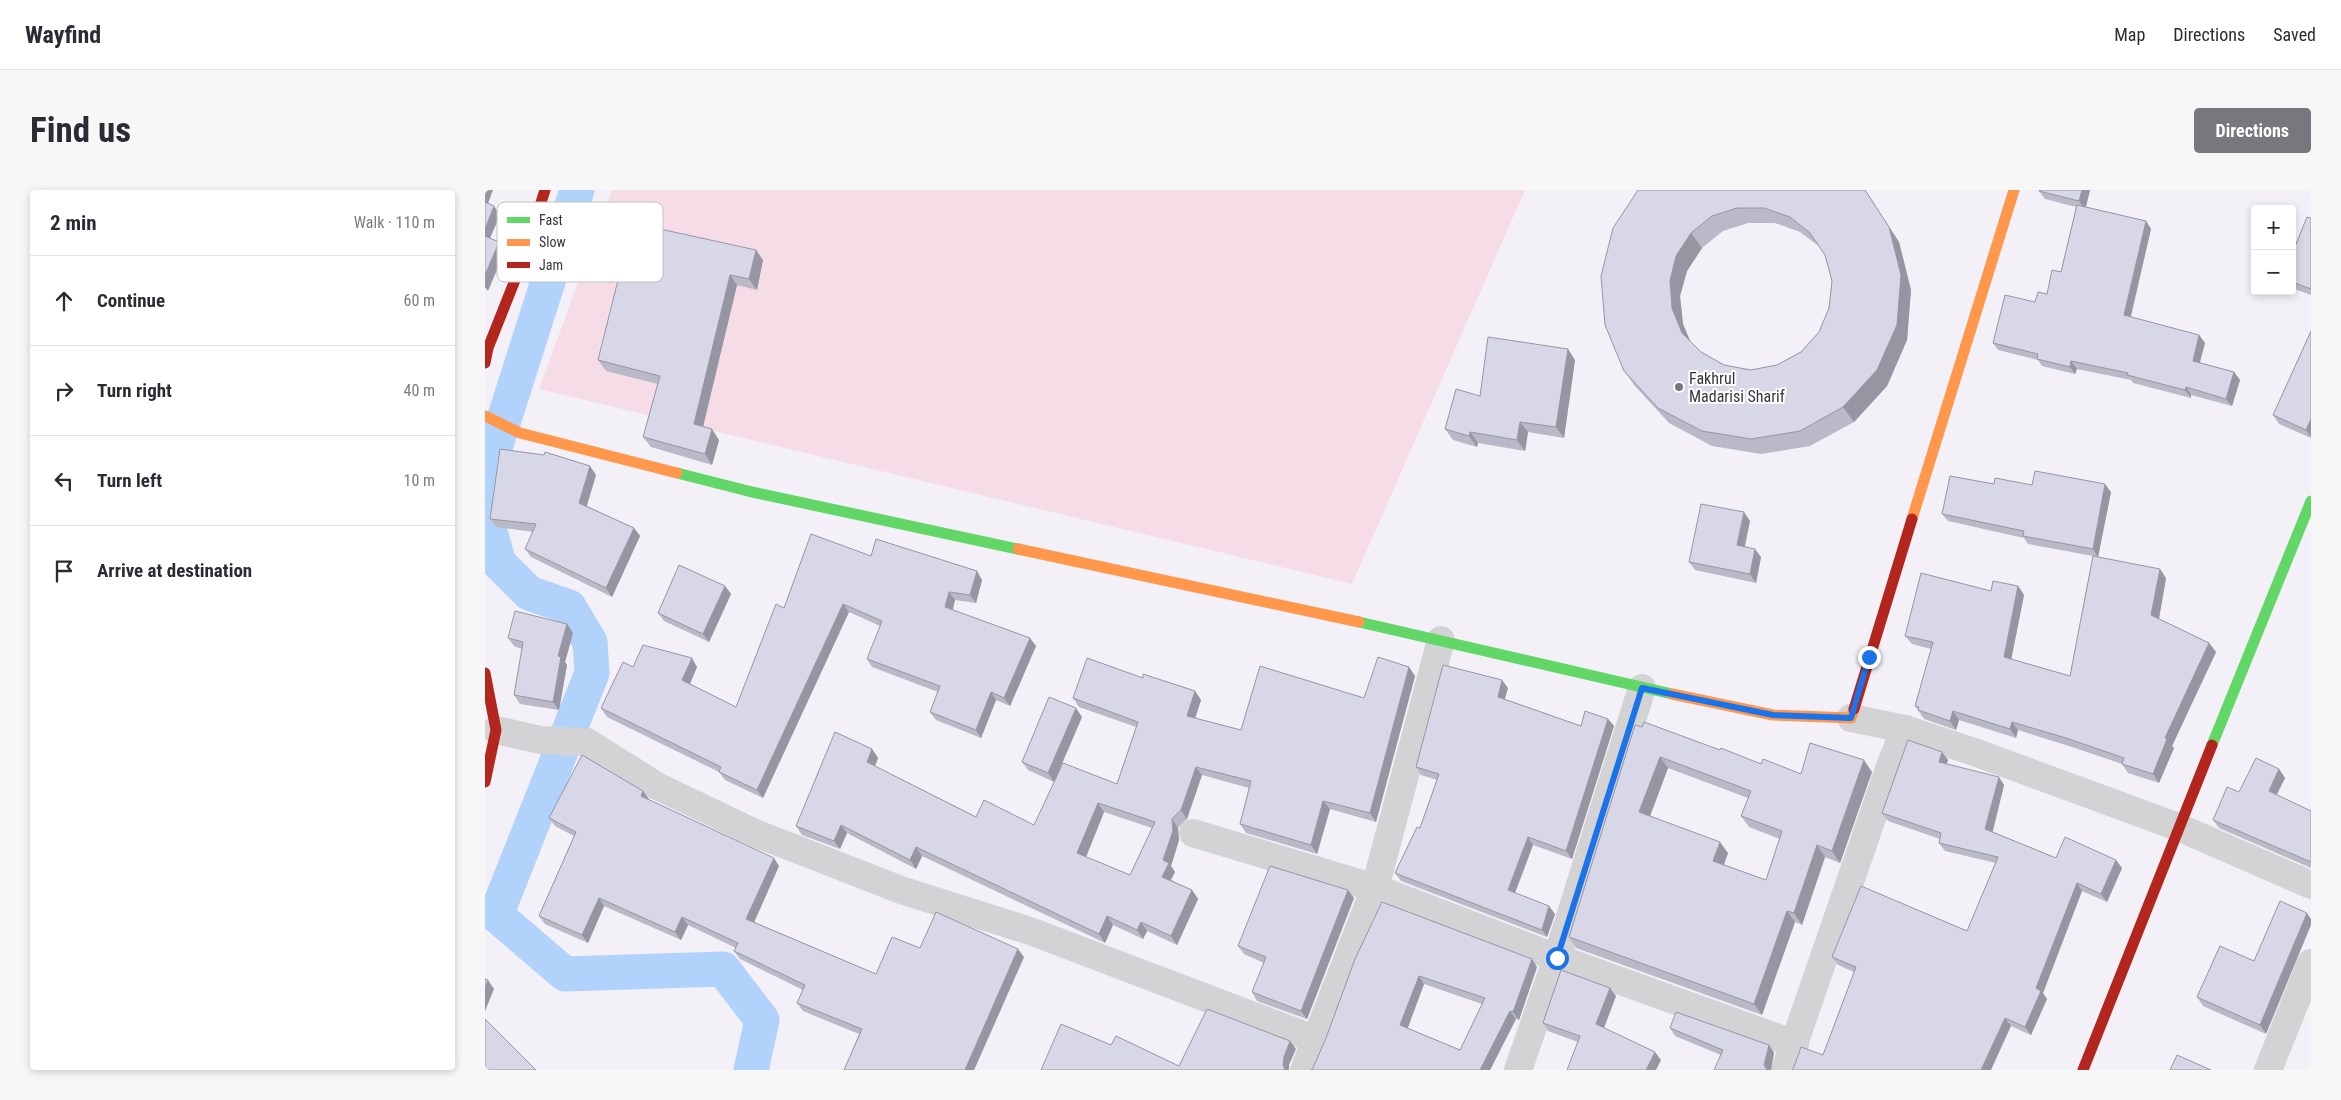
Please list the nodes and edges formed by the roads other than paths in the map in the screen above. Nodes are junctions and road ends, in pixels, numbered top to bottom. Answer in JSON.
{"nodes":[{"id":1,"x":545,"y":190,"type":"edge"},
{"id":2,"x":2015,"y":190,"type":"edge"},
{"id":3,"x":541,"y":202,"type":"edge"},
{"id":4,"x":514,"y":282,"type":"edge"},
{"id":5,"x":485,"y":363,"type":"edge"},
{"id":6,"x":485,"y":416,"type":"edge"},
{"id":7,"x":2311,"y":501,"type":"edge"},
{"id":8,"x":1441,"y":640,"type":"junction"},
{"id":9,"x":485,"y":673,"type":"edge"},
{"id":10,"x":1642,"y":688,"type":"junction"},
{"id":11,"x":1851,"y":718,"type":"junction"},
{"id":12,"x":1905,"y":729,"type":"junction"},
{"id":13,"x":497,"y":730,"type":"junction"},
{"id":14,"x":485,"y":782,"type":"edge"},
{"id":15,"x":2178,"y":827,"type":"junction"},
{"id":16,"x":1193,"y":833,"type":"dead end"},
{"id":17,"x":2311,"y":885,"type":"edge"},
{"id":18,"x":1375,"y":888,"type":"junction"},
{"id":19,"x":1557,"y":958,"type":"junction"},
{"id":20,"x":2311,"y":963,"type":"edge"},
{"id":21,"x":1317,"y":1040,"type":"junction"},
{"id":22,"x":1795,"y":1044,"type":"junction"},
{"id":23,"x":1304,"y":1070,"type":"edge"},
{"id":24,"x":1518,"y":1070,"type":"edge"},
{"id":25,"x":1785,"y":1070,"type":"edge"},
{"id":26,"x":2083,"y":1070,"type":"edge"},
{"id":27,"x":2268,"y":1070,"type":"edge"}],
"edges":[{"from":1,"to":3,"type":"main road"},
{"from":2,"to":11,"type":"main road"},
{"from":4,"to":5,"type":"main road"},
{"from":6,"to":8,"type":"main road"},
{"from":7,"to":15,"type":"main road"},
{"from":8,"to":10,"type":"main road"},
{"from":8,"to":18,"type":"street"},
{"from":9,"to":13,"type":"main road"},
{"from":10,"to":11,"type":"main road"},
{"from":10,"to":19,"type":"street"},
{"from":11,"to":12,"type":"street"},
{"from":12,"to":15,"type":"street"},
{"from":12,"to":22,"type":"street"},
{"from":13,"to":14,"type":"main road"},
{"from":13,"to":21,"type":"street"},
{"from":15,"to":17,"type":"street"},
{"from":15,"to":26,"type":"main road"},
{"from":16,"to":18,"type":"street"},
{"from":18,"to":19,"type":"street"},
{"from":18,"to":21,"type":"street"},
{"from":19,"to":22,"type":"street"},
{"from":19,"to":24,"type":"street"},
{"from":20,"to":27,"type":"street"},
{"from":21,"to":23,"type":"street"},
{"from":22,"to":25,"type":"street"}]}
